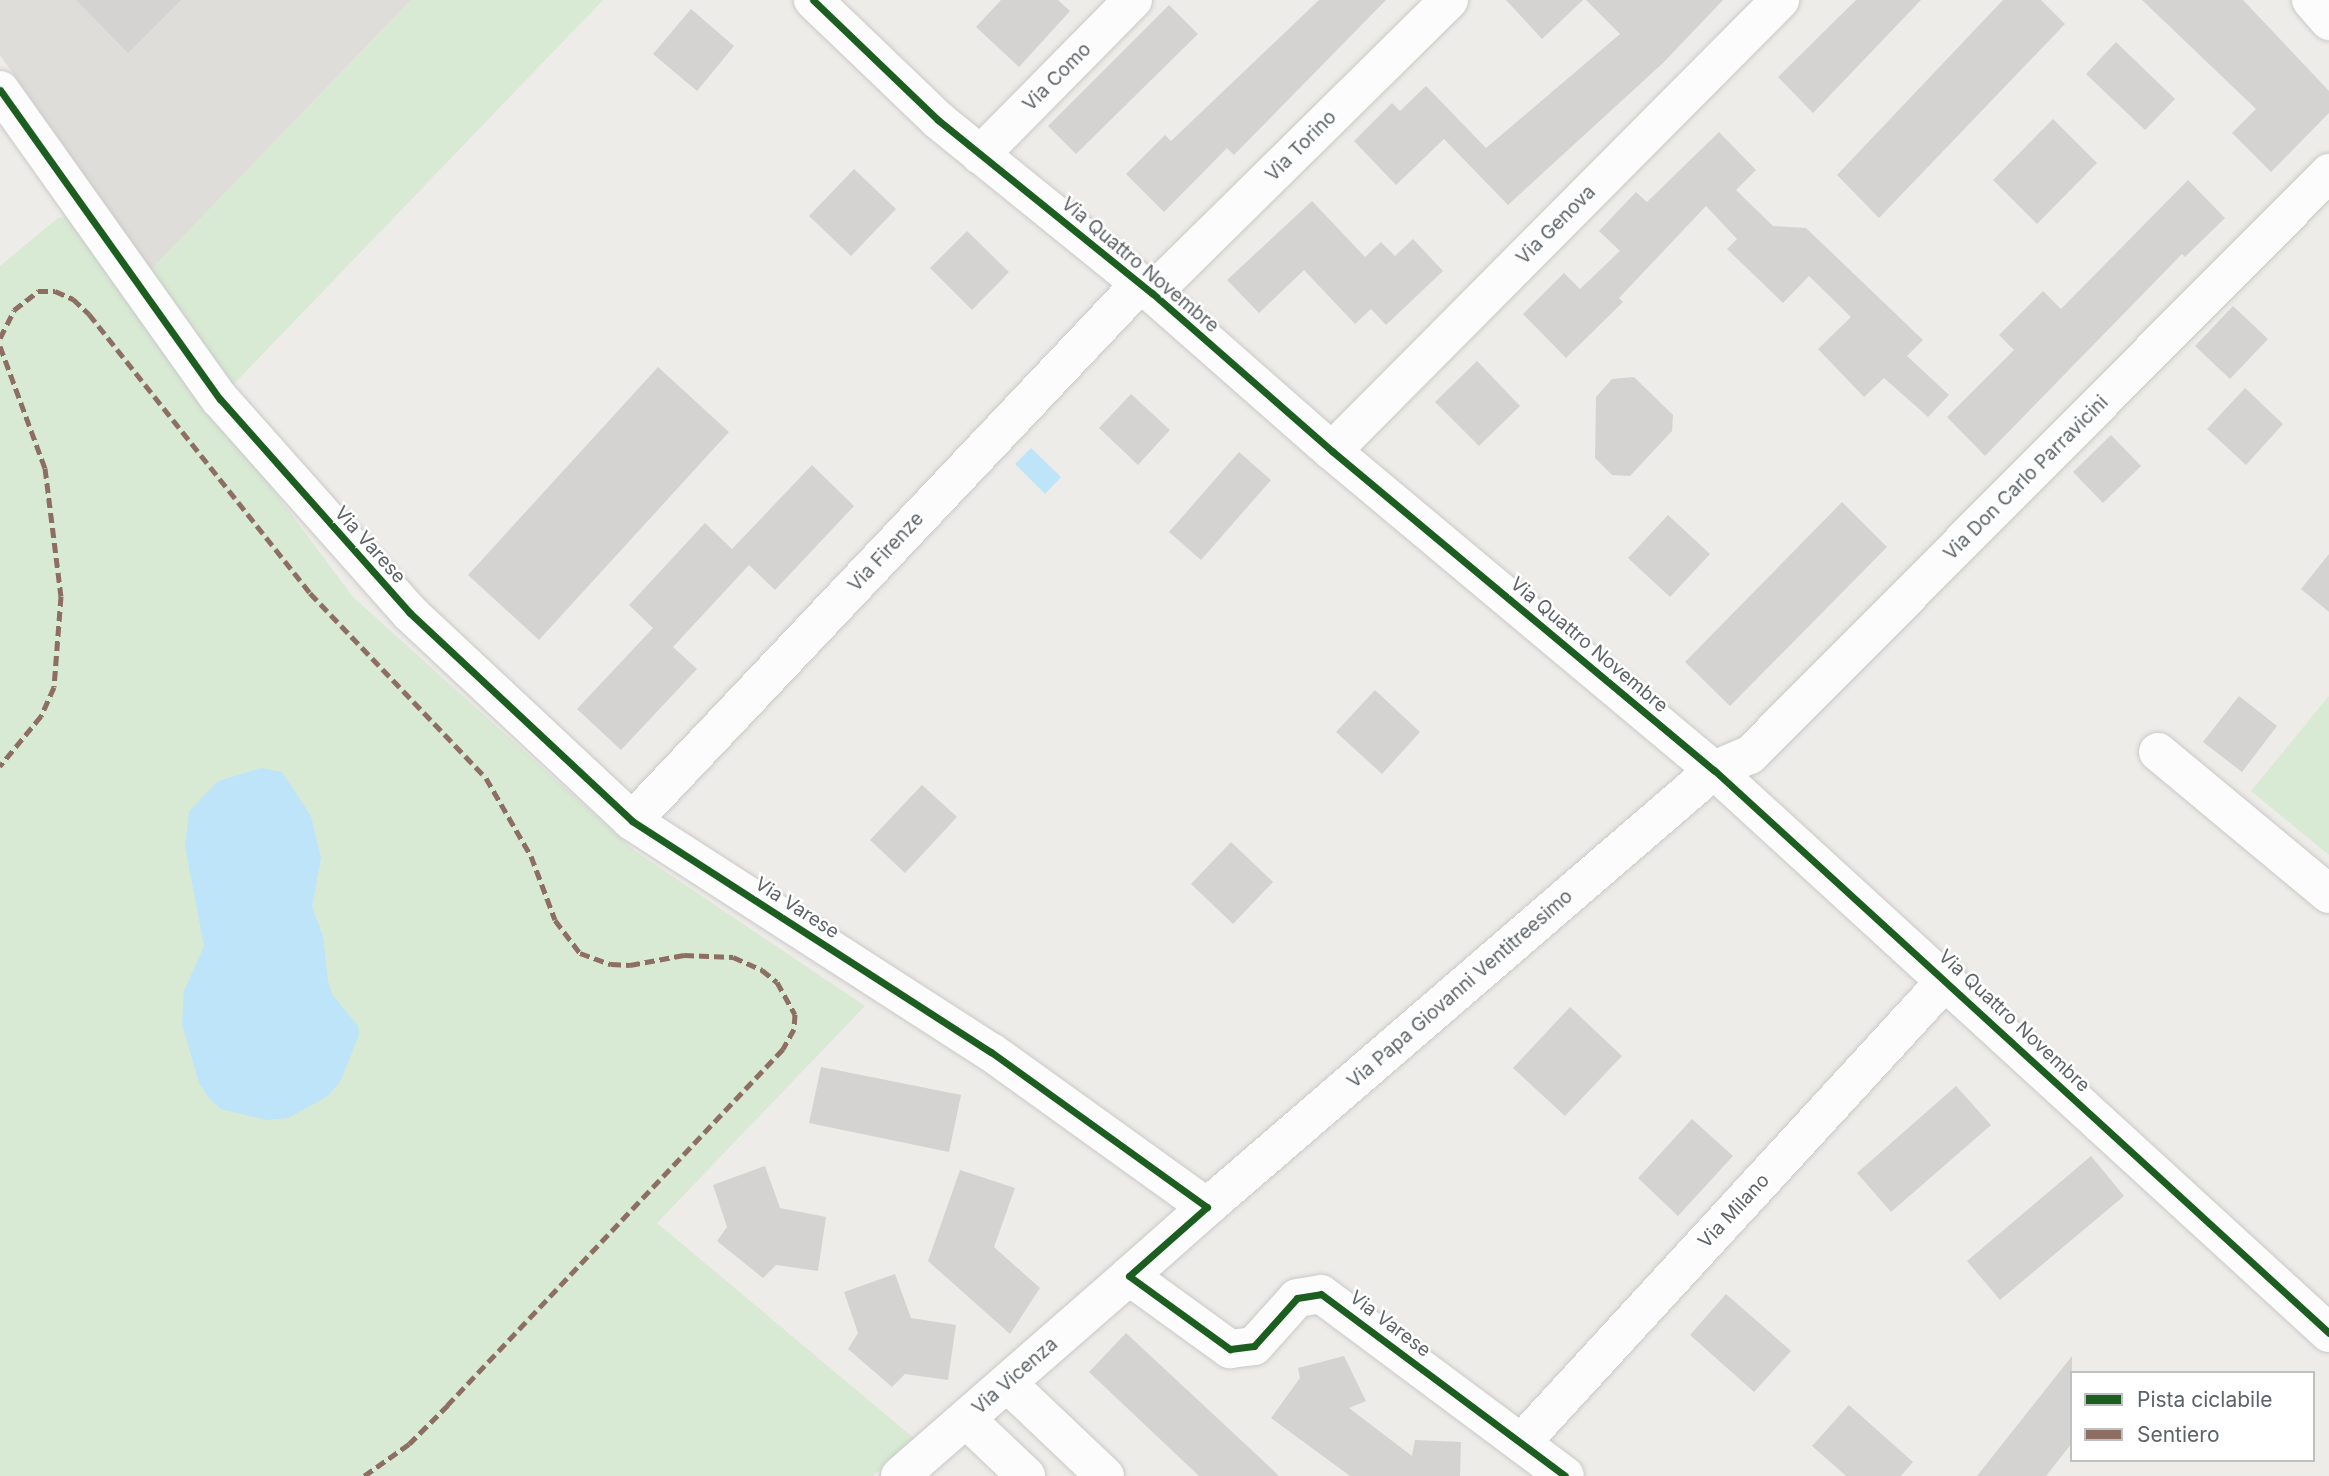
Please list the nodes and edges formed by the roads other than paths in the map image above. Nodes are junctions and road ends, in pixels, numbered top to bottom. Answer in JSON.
{"nodes":[{"id":1,"x":813,"y":0,"type":"edge"},
{"id":2,"x":1133,"y":0,"type":"edge"},
{"id":3,"x":1449,"y":0,"type":"edge"},
{"id":4,"x":1780,"y":0,"type":"edge"},
{"id":5,"x":2311,"y":0,"type":"edge"},
{"id":6,"x":2329,"y":20,"type":"edge"},
{"id":7,"x":0,"y":90,"type":"edge"},
{"id":8,"x":980,"y":155,"type":"junction"},
{"id":9,"x":2329,"y":173,"type":"edge"},
{"id":10,"x":1146,"y":288,"type":"junction"},
{"id":11,"x":1332,"y":451,"type":"junction"},
{"id":12,"x":2158,"y":752,"type":"dead end"},
{"id":13,"x":1714,"y":770,"type":"junction"},
{"id":14,"x":632,"y":821,"type":"junction"},
{"id":15,"x":2329,"y":894,"type":"edge"},
{"id":16,"x":1947,"y":979,"type":"junction"},
{"id":17,"x":1207,"y":1207,"type":"junction"},
{"id":18,"x":1129,"y":1276,"type":"junction"},
{"id":19,"x":2329,"y":1333,"type":"edge"},
{"id":20,"x":1007,"y":1383,"type":"junction"},
{"id":21,"x":966,"y":1419,"type":"junction"},
{"id":22,"x":1521,"y":1443,"type":"junction"},
{"id":23,"x":900,"y":1476,"type":"edge"},
{"id":24,"x":1026,"y":1476,"type":"edge"},
{"id":25,"x":1105,"y":1476,"type":"edge"},
{"id":26,"x":1565,"y":1476,"type":"edge"}],
"edges":[{"from":1,"to":8,"type":"street","name":"Via Quattro Novembre"},
{"from":2,"to":8,"type":"street","name":"Via Como"},
{"from":3,"to":10,"type":"street","name":"Via Torino"},
{"from":4,"to":11,"type":"street","name":"Via Genova"},
{"from":5,"to":6,"type":"street"},
{"from":7,"to":14,"type":"street","name":"Via Varese"},
{"from":8,"to":10,"type":"street","name":"Via Quattro Novembre"},
{"from":9,"to":13,"type":"street","name":"Via Don Carlo Parravicini"},
{"from":10,"to":11,"type":"street","name":"Via Quattro Novembre"},
{"from":10,"to":14,"type":"street","name":"Via Firenze"},
{"from":11,"to":13,"type":"street","name":"Via Quattro Novembre"},
{"from":12,"to":15,"type":"street"},
{"from":13,"to":16,"type":"street","name":"Via Quattro Novembre"},
{"from":13,"to":17,"type":"street","name":"Via Papa Giovanni Ventitreesimo"},
{"from":14,"to":17,"type":"street","name":"Via Varese"},
{"from":16,"to":19,"type":"street","name":"Via Quattro Novembre"},
{"from":16,"to":22,"type":"street","name":"Via Milano"},
{"from":17,"to":18,"type":"street"},
{"from":18,"to":20,"type":"street","name":"Via Vicenza"},
{"from":18,"to":22,"type":"street","name":"Via Varese"},
{"from":20,"to":21,"type":"street","name":"Via Vicenza"},
{"from":20,"to":25,"type":"street"},
{"from":21,"to":23,"type":"street","name":"Via Vicenza"},
{"from":21,"to":24,"type":"street"},
{"from":22,"to":26,"type":"street","name":"Via Varese"}]}
